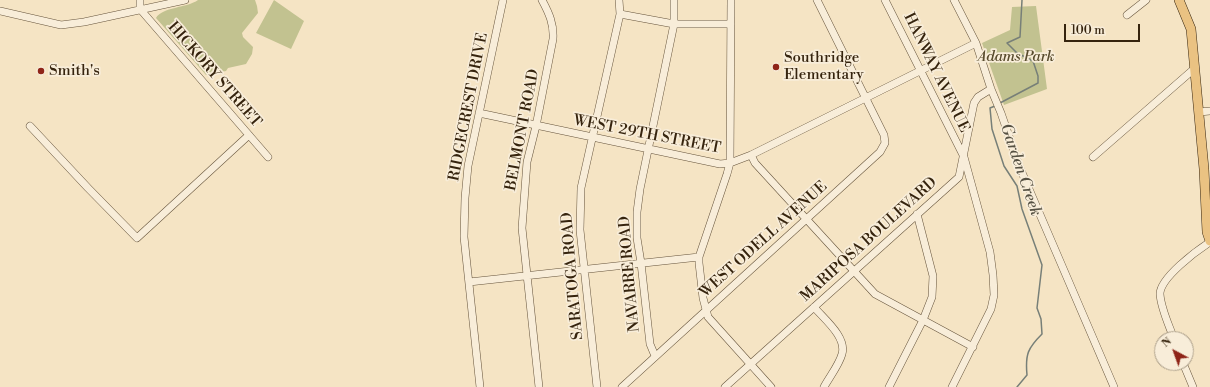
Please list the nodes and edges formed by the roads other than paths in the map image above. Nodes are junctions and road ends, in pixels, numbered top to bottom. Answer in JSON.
{"nodes":[{"id":1,"x":140,"y":0,"type":"edge"},
{"id":2,"x":185,"y":0,"type":"edge"},
{"id":3,"x":503,"y":0,"type":"edge"},
{"id":4,"x":542,"y":0,"type":"edge"},
{"id":5,"x":619,"y":0,"type":"edge"},
{"id":6,"x":674,"y":0,"type":"edge"},
{"id":7,"x":731,"y":0,"type":"edge"},
{"id":8,"x":817,"y":0,"type":"edge"},
{"id":9,"x":885,"y":0,"type":"edge"},
{"id":10,"x":954,"y":0,"type":"edge"},
{"id":11,"x":1146,"y":0,"type":"edge"},
{"id":12,"x":1179,"y":0,"type":"edge"},
{"id":13,"x":140,"y":9,"type":"junction"},
{"id":14,"x":0,"y":11,"type":"edge"},
{"id":15,"x":620,"y":14,"type":"junction"},
{"id":16,"x":1127,"y":15,"type":"dead end"},
{"id":17,"x":674,"y":24,"type":"junction"},
{"id":18,"x":731,"y":24,"type":"junction"},
{"id":19,"x":976,"y":43,"type":"junction"},
{"id":20,"x":1194,"y":69,"type":"junction"},
{"id":21,"x":920,"y":70,"type":"junction"},
{"id":22,"x":991,"y":89,"type":"junction"},
{"id":23,"x":865,"y":97,"type":"junction"},
{"id":24,"x":1210,"y":110,"type":"edge"},
{"id":25,"x":1199,"y":112,"type":"junction"},
{"id":26,"x":479,"y":113,"type":"junction"},
{"id":27,"x":30,"y":126,"type":"dead end"},
{"id":28,"x":536,"y":126,"type":"junction"},
{"id":29,"x":248,"y":135,"type":"junction"},
{"id":30,"x":592,"y":137,"type":"junction"},
{"id":31,"x":648,"y":150,"type":"junction"},
{"id":32,"x":750,"y":155,"type":"junction"},
{"id":33,"x":268,"y":157,"type":"dead end"},
{"id":34,"x":964,"y":157,"type":"junction"},
{"id":35,"x":1093,"y":157,"type":"dead end"},
{"id":36,"x":730,"y":163,"type":"junction"},
{"id":37,"x":1207,"y":169,"type":"edge"},
{"id":38,"x":917,"y":214,"type":"junction"},
{"id":39,"x":806,"y":219,"type":"junction"},
{"id":40,"x":1209,"y":237,"type":"edge"},
{"id":41,"x":699,"y":257,"type":"junction"},
{"id":42,"x":641,"y":263,"type":"junction"},
{"id":43,"x":583,"y":270,"type":"junction"},
{"id":44,"x":854,"y":271,"type":"junction"},
{"id":45,"x":526,"y":276,"type":"junction"},
{"id":46,"x":469,"y":282,"type":"junction"},
{"id":47,"x":814,"y":307,"type":"junction"},
{"id":48,"x":706,"y":310,"type":"junction"},
{"id":49,"x":923,"y":320,"type":"junction"},
{"id":50,"x":1171,"y":331,"type":"edge"},
{"id":51,"x":973,"y":347,"type":"junction"},
{"id":52,"x":655,"y":356,"type":"junction"},
{"id":53,"x":751,"y":364,"type":"junction"},
{"id":54,"x":1186,"y":371,"type":"edge"},
{"id":55,"x":480,"y":387,"type":"edge"},
{"id":56,"x":539,"y":387,"type":"edge"},
{"id":57,"x":597,"y":387,"type":"edge"},
{"id":58,"x":622,"y":387,"type":"edge"},
{"id":59,"x":725,"y":387,"type":"edge"},
{"id":60,"x":772,"y":387,"type":"edge"},
{"id":61,"x":824,"y":387,"type":"edge"},
{"id":62,"x":888,"y":387,"type":"edge"},
{"id":63,"x":952,"y":387,"type":"edge"},
{"id":64,"x":1114,"y":387,"type":"edge"},
{"id":65,"x":1193,"y":387,"type":"edge"}],
"edges":[{"from":1,"to":13,"type":"street"},
{"from":2,"to":13,"type":"street"},
{"from":3,"to":26,"type":"street","name":"RIDGECREST DRIVE"},
{"from":4,"to":28,"type":"street","name":"BELMONT ROAD"},
{"from":5,"to":15,"type":"street","name":"SARATOGA ROAD"},
{"from":6,"to":17,"type":"street","name":"NAVARRE ROAD"},
{"from":7,"to":18,"type":"street"},
{"from":8,"to":23,"type":"street","name":"WEST ODELL AVENUE"},
{"from":9,"to":21,"type":"street","name":"HANWAY AVENUE"},
{"from":10,"to":19,"type":"street"},
{"from":11,"to":16,"type":"street"},
{"from":12,"to":20,"type":"main road"},
{"from":13,"to":14,"type":"street"},
{"from":13,"to":29,"type":"street","name":"HICKORY STREET"},
{"from":15,"to":17,"type":"street"},
{"from":15,"to":30,"type":"street","name":"SARATOGA ROAD"},
{"from":17,"to":18,"type":"street"},
{"from":17,"to":31,"type":"street","name":"NAVARRE ROAD"},
{"from":18,"to":36,"type":"street"},
{"from":19,"to":21,"type":"street","name":"WEST 29TH STREET"},
{"from":19,"to":22,"type":"street"},
{"from":20,"to":25,"type":"main road"},
{"from":20,"to":35,"type":"street"},
{"from":21,"to":23,"type":"street","name":"WEST 29TH STREET"},
{"from":21,"to":34,"type":"street","name":"HANWAY AVENUE"},
{"from":22,"to":34,"type":"street","name":"MARIPOSA BOULEVARD"},
{"from":22,"to":64,"type":"street"},
{"from":23,"to":32,"type":"street","name":"WEST 29TH STREET"},
{"from":23,"to":39,"type":"street","name":"WEST ODELL AVENUE"},
{"from":24,"to":25,"type":"street"},
{"from":25,"to":37,"type":"main road"},
{"from":26,"to":28,"type":"street","name":"WEST 29TH STREET"},
{"from":26,"to":46,"type":"street","name":"RIDGECREST DRIVE"},
{"from":27,"to":29,"type":"street"},
{"from":28,"to":30,"type":"street","name":"WEST 29TH STREET"},
{"from":28,"to":45,"type":"street","name":"BELMONT ROAD"},
{"from":29,"to":33,"type":"street","name":"HICKORY STREET"},
{"from":30,"to":31,"type":"street","name":"WEST 29TH STREET"},
{"from":30,"to":43,"type":"street","name":"SARATOGA ROAD"},
{"from":31,"to":36,"type":"street","name":"WEST 29TH STREET"},
{"from":31,"to":42,"type":"street","name":"NAVARRE ROAD"},
{"from":32,"to":36,"type":"street","name":"WEST 29TH STREET"},
{"from":32,"to":39,"type":"street"},
{"from":34,"to":38,"type":"street","name":"MARIPOSA BOULEVARD"},
{"from":34,"to":51,"type":"street"},
{"from":36,"to":41,"type":"street"},
{"from":37,"to":40,"type":"main road"},
{"from":38,"to":44,"type":"street","name":"MARIPOSA BOULEVARD"},
{"from":38,"to":49,"type":"street"},
{"from":39,"to":44,"type":"street"},
{"from":39,"to":48,"type":"street","name":"WEST ODELL AVENUE"},
{"from":40,"to":50,"type":"street"},
{"from":41,"to":42,"type":"street"},
{"from":41,"to":48,"type":"street"},
{"from":42,"to":43,"type":"street"},
{"from":42,"to":52,"type":"street","name":"NAVARRE ROAD"},
{"from":43,"to":45,"type":"street"},
{"from":43,"to":57,"type":"street","name":"SARATOGA ROAD"},
{"from":44,"to":47,"type":"street","name":"MARIPOSA BOULEVARD"},
{"from":44,"to":49,"type":"street"},
{"from":45,"to":46,"type":"street"},
{"from":45,"to":56,"type":"street","name":"BELMONT ROAD"},
{"from":46,"to":55,"type":"street","name":"RIDGECREST DRIVE"},
{"from":47,"to":53,"type":"street","name":"MARIPOSA BOULEVARD"},
{"from":47,"to":61,"type":"street"},
{"from":48,"to":52,"type":"street","name":"WEST ODELL AVENUE"},
{"from":48,"to":53,"type":"street"},
{"from":49,"to":51,"type":"street"},
{"from":49,"to":62,"type":"street"},
{"from":51,"to":63,"type":"street"},
{"from":52,"to":58,"type":"street","name":"WEST ODELL AVENUE"},
{"from":53,"to":59,"type":"street","name":"MARIPOSA BOULEVARD"},
{"from":53,"to":60,"type":"street"},
{"from":54,"to":65,"type":"street"}]}
